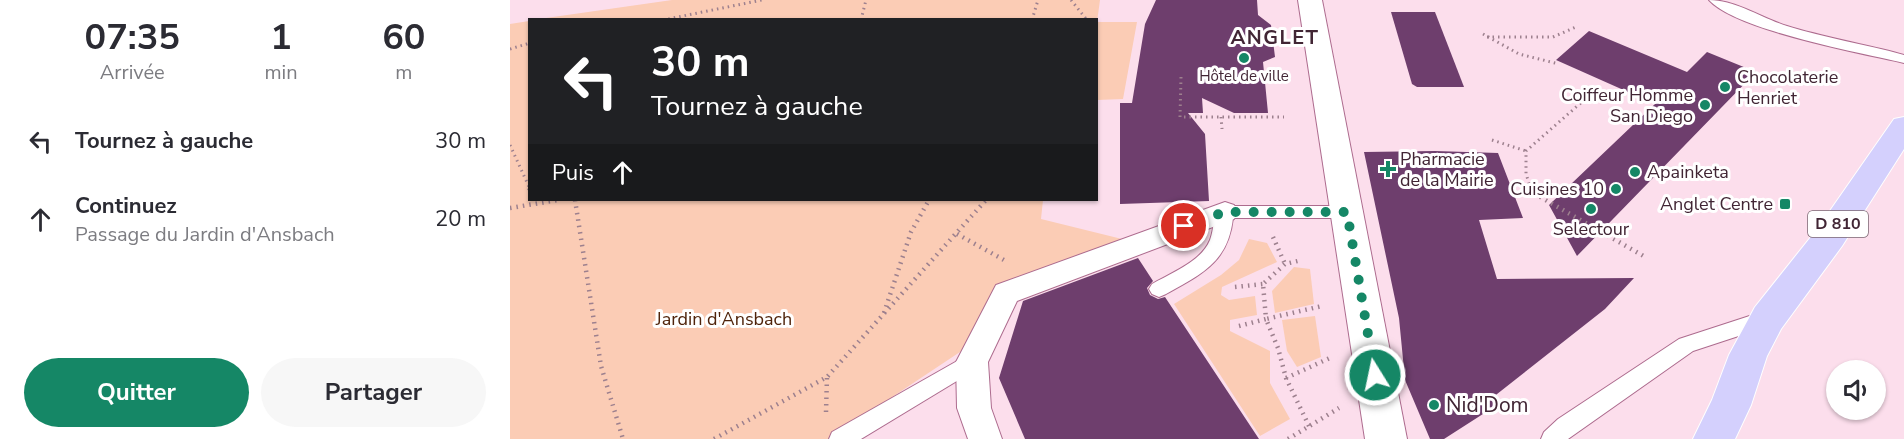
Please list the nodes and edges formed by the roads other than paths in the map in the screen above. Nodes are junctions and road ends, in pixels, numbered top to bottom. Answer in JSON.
{"nodes":[{"id":1,"x":1310,"y":0,"type":"edge"},
{"id":2,"x":1716,"y":0,"type":"edge"},
{"id":3,"x":1904,"y":59,"type":"edge"},
{"id":4,"x":1904,"y":126,"type":"edge"},
{"id":5,"x":1225,"y":212,"type":"junction"},
{"id":6,"x":1347,"y":212,"type":"junction"},
{"id":7,"x":1159,"y":289,"type":"dead end"},
{"id":8,"x":1768,"y":318,"type":"junction"},
{"id":9,"x":973,"y":361,"type":"junction"},
{"id":10,"x":1722,"y":422,"type":"edge"},
{"id":11,"x":840,"y":439,"type":"edge"},
{"id":12,"x":985,"y":439,"type":"edge"},
{"id":13,"x":1386,"y":439,"type":"edge"},
{"id":14,"x":1552,"y":439,"type":"edge"},
{"id":15,"x":1690,"y":439,"type":"edge"}],
"edges":[{"from":1,"to":6,"type":"street"},
{"from":2,"to":3,"type":"lane"},
{"from":4,"to":8,"type":"main road","number":"D 810"},
{"from":5,"to":6,"type":"lane"},
{"from":5,"to":7,"type":"lane"},
{"from":5,"to":9,"type":"street"},
{"from":6,"to":13,"type":"street"},
{"from":8,"to":10,"type":"main road","number":"D 810"},
{"from":8,"to":14,"type":"lane"},
{"from":9,"to":11,"type":"lane"},
{"from":9,"to":12,"type":"street"},
{"from":10,"to":15,"type":"main road","number":"D 810"}]}
